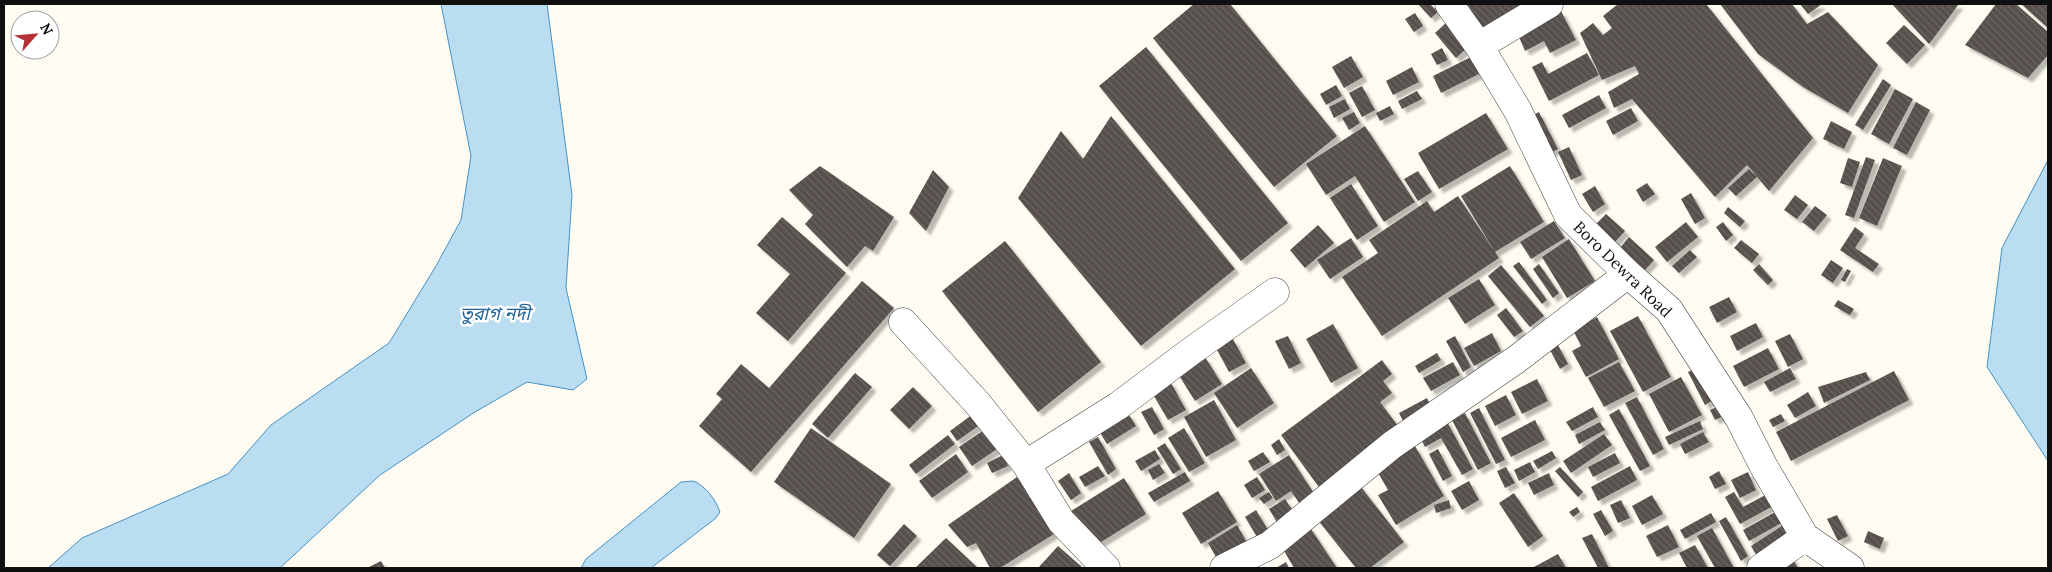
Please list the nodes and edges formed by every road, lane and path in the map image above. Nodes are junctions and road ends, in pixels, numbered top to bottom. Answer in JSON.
{"nodes":[{"id":1,"x":1449,"y":4,"type":"edge"},
{"id":2,"x":1549,"y":4,"type":"edge"},
{"id":3,"x":1479,"y":46,"type":"junction"},
{"id":4,"x":1628,"y":274,"type":"junction"},
{"id":5,"x":1275,"y":292,"type":"dead end"},
{"id":6,"x":903,"y":322,"type":"dead end"},
{"id":7,"x":1026,"y":464,"type":"junction"},
{"id":8,"x":1805,"y":537,"type":"junction"},
{"id":9,"x":1106,"y":568,"type":"edge"},
{"id":10,"x":1224,"y":568,"type":"edge"},
{"id":11,"x":1761,"y":568,"type":"edge"},
{"id":12,"x":1850,"y":568,"type":"edge"}],
"edges":[{"from":1,"to":3,"type":"street","name":"Boro Dewra Road"},
{"from":2,"to":3,"type":"street"},
{"from":3,"to":4,"type":"street","name":"Boro Dewra Road"},
{"from":4,"to":8,"type":"street","name":"Boro Dewra Road"},
{"from":4,"to":10,"type":"street"},
{"from":5,"to":7,"type":"street"},
{"from":6,"to":7,"type":"street"},
{"from":7,"to":9,"type":"street"},
{"from":8,"to":11,"type":"street"},
{"from":8,"to":12,"type":"street","name":"Boro Dewra Road"}]}
